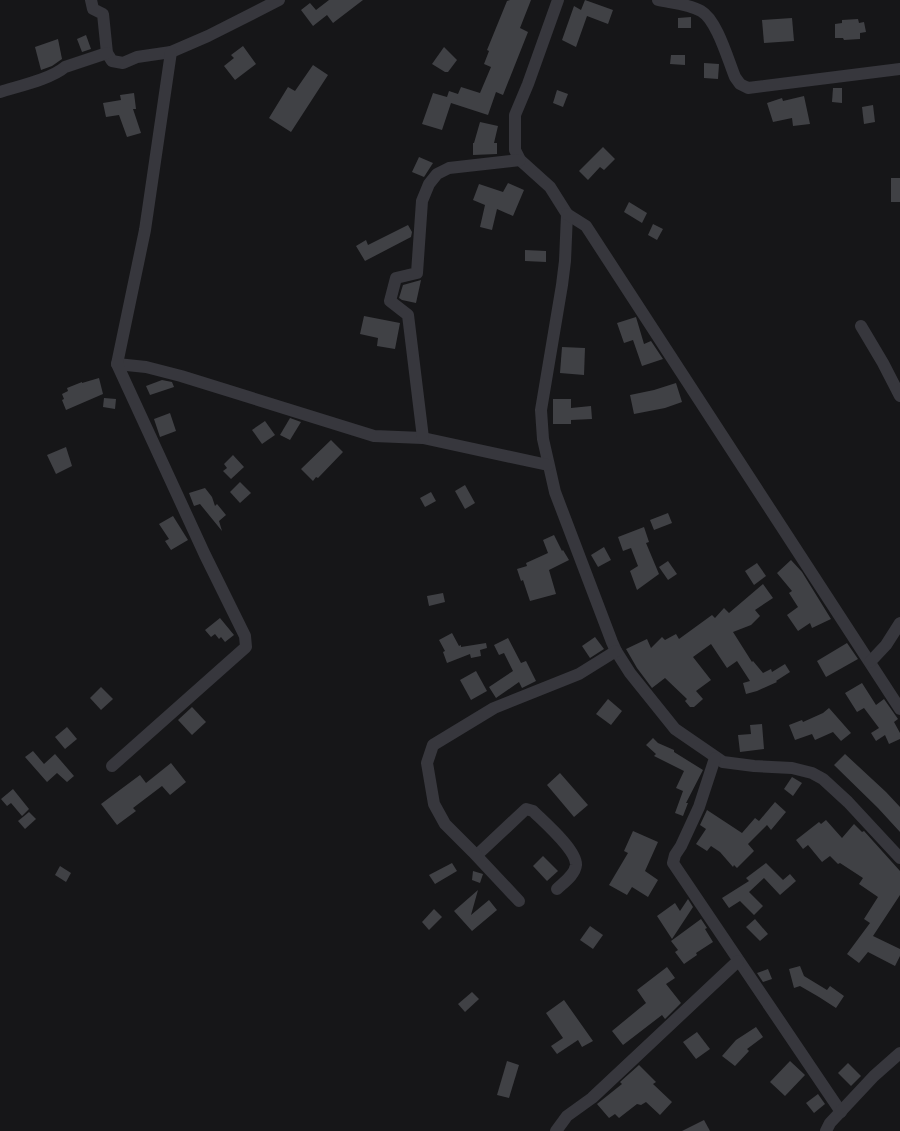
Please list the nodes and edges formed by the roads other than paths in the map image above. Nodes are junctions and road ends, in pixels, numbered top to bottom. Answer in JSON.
{"nodes":[{"id":1,"x":91,"y":0,"type":"edge"},
{"id":2,"x":279,"y":0,"type":"edge"},
{"id":3,"x":558,"y":0,"type":"edge"},
{"id":4,"x":658,"y":0,"type":"edge"},
{"id":5,"x":171,"y":52,"type":"junction"},
{"id":6,"x":107,"y":53,"type":"junction"},
{"id":7,"x":900,"y":69,"type":"edge"},
{"id":8,"x":0,"y":92,"type":"edge"},
{"id":9,"x":520,"y":160,"type":"junction"},
{"id":10,"x":567,"y":214,"type":"junction"},
{"id":11,"x":861,"y":326,"type":"dead end"},
{"id":12,"x":117,"y":364,"type":"junction"},
{"id":13,"x":900,"y":396,"type":"edge"},
{"id":14,"x":423,"y":438,"type":"junction"},
{"id":15,"x":548,"y":465,"type":"junction"},
{"id":16,"x":900,"y":623,"type":"edge"},
{"id":17,"x":616,"y":652,"type":"junction"},
{"id":18,"x":870,"y":662,"type":"junction"},
{"id":19,"x":900,"y":709,"type":"edge"},
{"id":20,"x":715,"y":758,"type":"junction"},
{"id":21,"x":112,"y":766,"type":"dead end"},
{"id":22,"x":477,"y":855,"type":"junction"},
{"id":23,"x":900,"y":858,"type":"edge"},
{"id":24,"x":557,"y":889,"type":"dead end"},
{"id":25,"x":518,"y":901,"type":"dead end"},
{"id":26,"x":738,"y":961,"type":"junction"},
{"id":27,"x":900,"y":1053,"type":"edge"},
{"id":28,"x":840,"y":1112,"type":"junction"},
{"id":29,"x":556,"y":1131,"type":"edge"},
{"id":30,"x":826,"y":1131,"type":"edge"}],
"edges":[{"from":1,"to":6,"type":"street"},
{"from":2,"to":5,"type":"street"},
{"from":3,"to":9,"type":"street"},
{"from":4,"to":7,"type":"street"},
{"from":5,"to":6,"type":"street"},
{"from":5,"to":12,"type":"street"},
{"from":6,"to":8,"type":"street"},
{"from":9,"to":10,"type":"street"},
{"from":9,"to":14,"type":"street"},
{"from":10,"to":15,"type":"street"},
{"from":10,"to":18,"type":"street"},
{"from":11,"to":13,"type":"street"},
{"from":12,"to":14,"type":"street"},
{"from":12,"to":21,"type":"street"},
{"from":14,"to":15,"type":"street"},
{"from":15,"to":17,"type":"street"},
{"from":16,"to":18,"type":"street"},
{"from":17,"to":20,"type":"street"},
{"from":17,"to":22,"type":"street"},
{"from":18,"to":19,"type":"street"},
{"from":20,"to":23,"type":"street"},
{"from":20,"to":26,"type":"street"},
{"from":22,"to":24,"type":"street"},
{"from":22,"to":25,"type":"street"},
{"from":26,"to":28,"type":"street"},
{"from":26,"to":29,"type":"street"},
{"from":27,"to":28,"type":"street"},
{"from":28,"to":30,"type":"street"}]}
